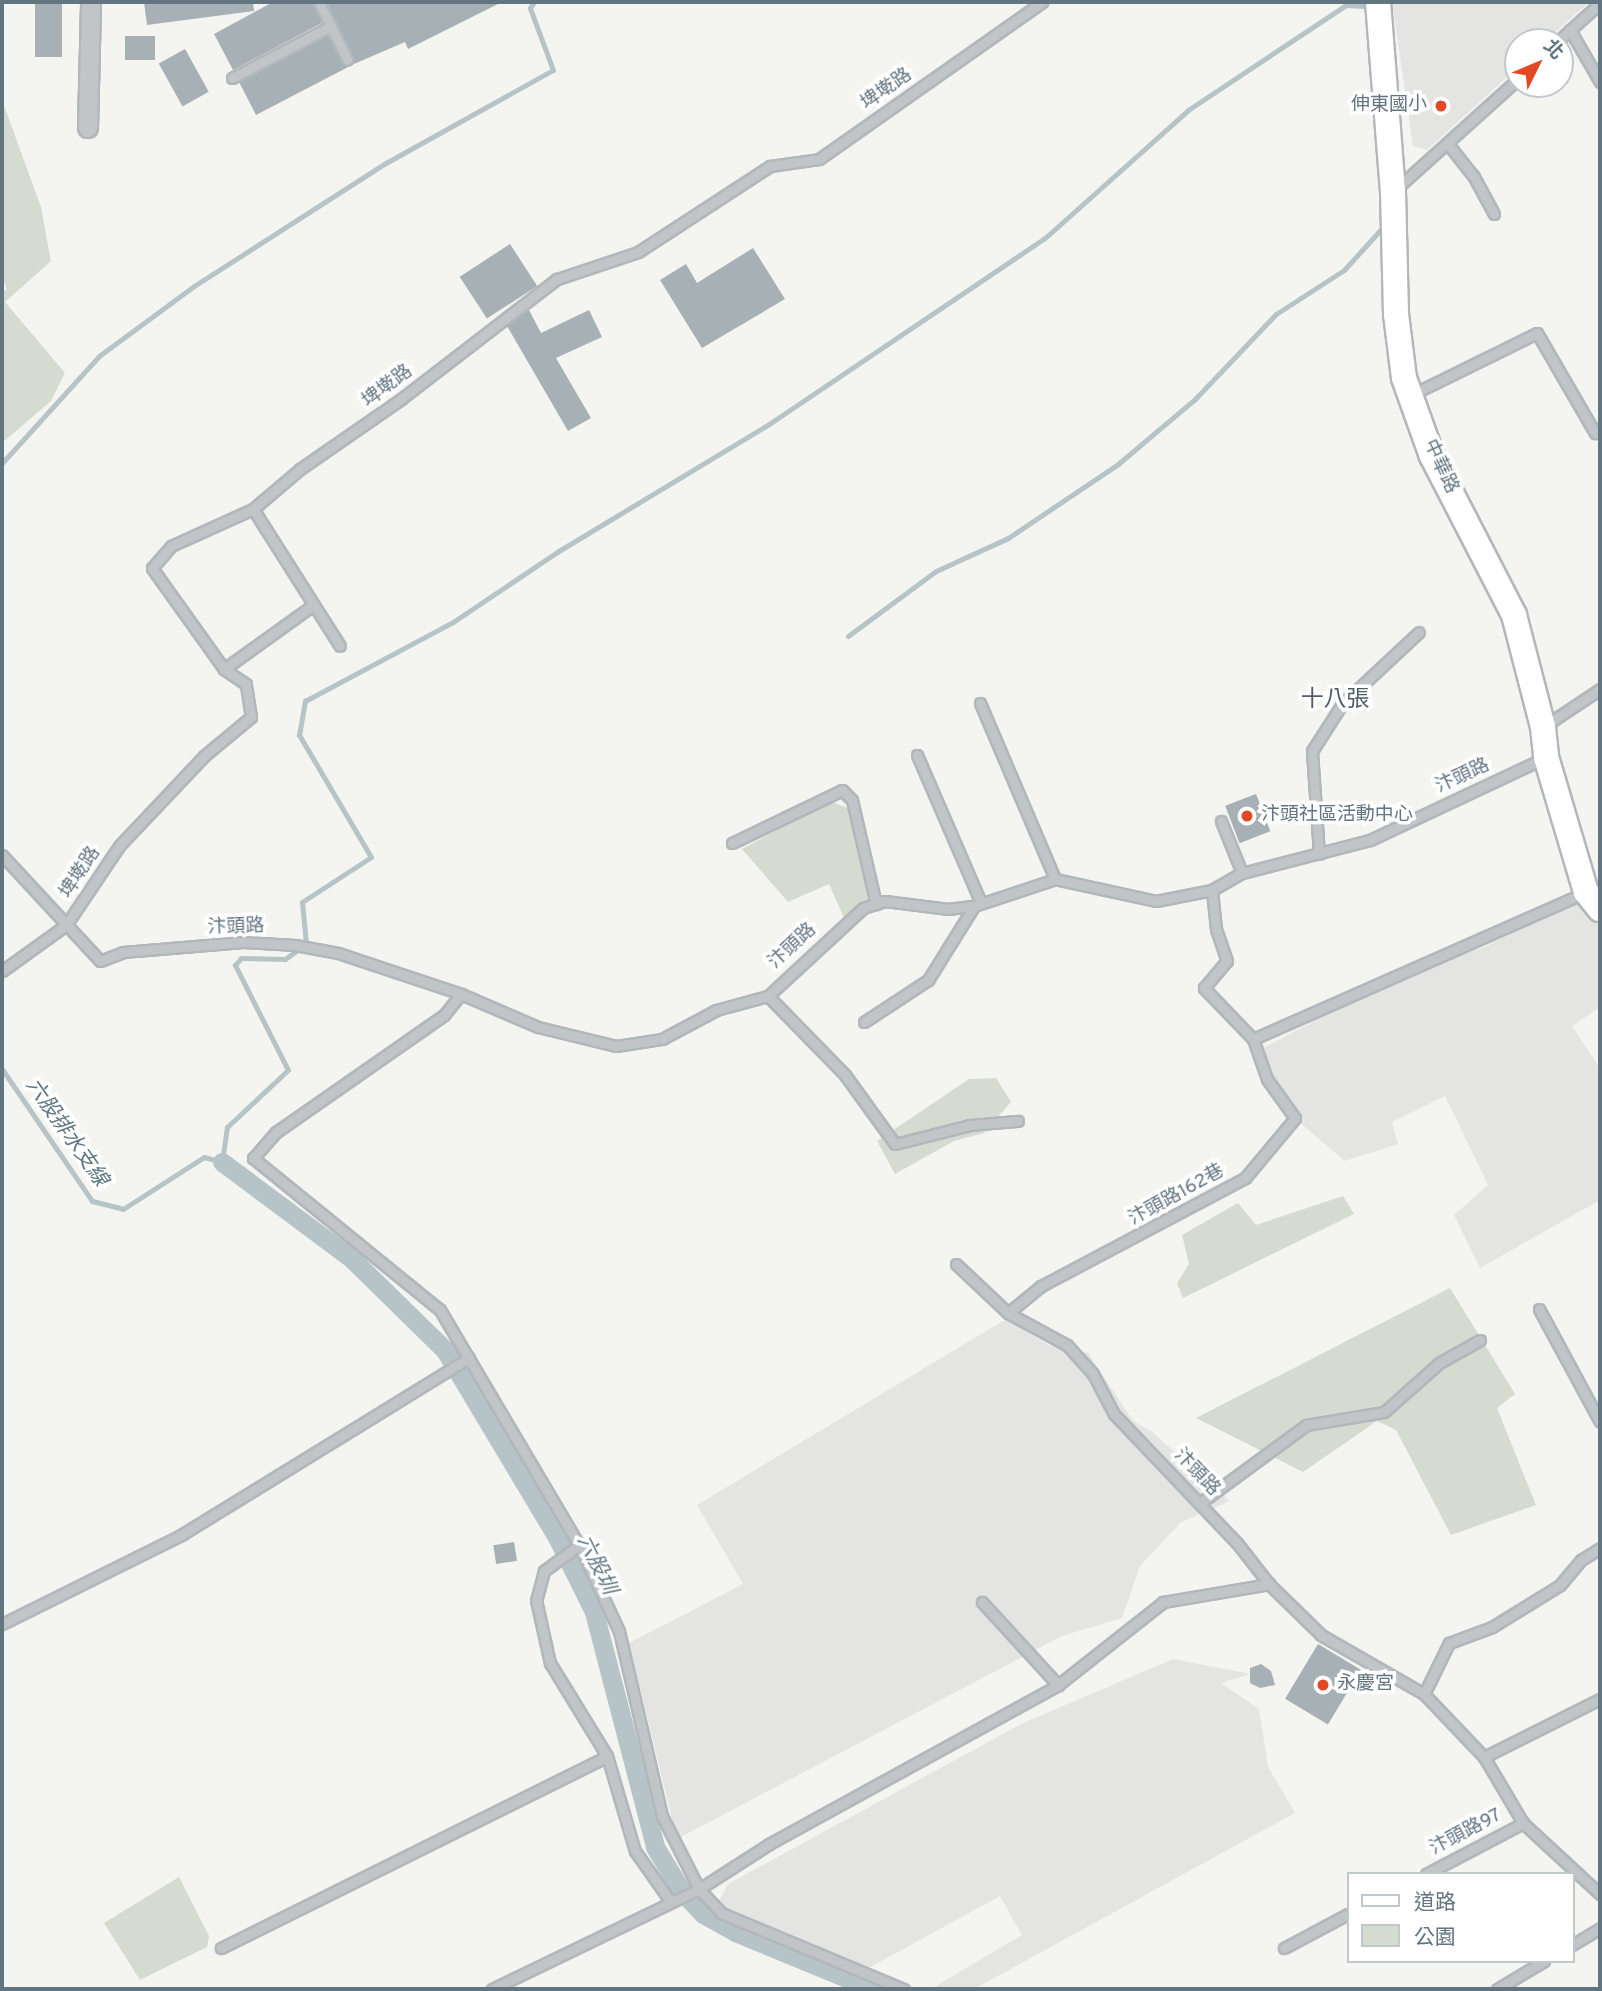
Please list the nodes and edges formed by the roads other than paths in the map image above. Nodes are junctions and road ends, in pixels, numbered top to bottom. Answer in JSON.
{"nodes":[{"id":1,"x":92,"y":2,"type":"edge"},
{"id":2,"x":319,"y":2,"type":"edge"},
{"id":3,"x":1042,"y":2,"type":"edge"},
{"id":4,"x":1378,"y":2,"type":"edge"},
{"id":5,"x":1600,"y":3,"type":"edge"},
{"id":6,"x":331,"y":26,"type":"junction"},
{"id":7,"x":1572,"y":28,"type":"edge"},
{"id":8,"x":1574,"y":37,"type":"edge"},
{"id":9,"x":347,"y":60,"type":"dead end"},
{"id":10,"x":232,"y":78,"type":"dead end"},
{"id":11,"x":1600,"y":82,"type":"edge"},
{"id":12,"x":1504,"y":92,"type":"edge"},
{"id":13,"x":88,"y":128,"type":"dead end"},
{"id":14,"x":1448,"y":144,"type":"junction"},
{"id":15,"x":1393,"y":191,"type":"junction"},
{"id":16,"x":1494,"y":214,"type":"dead end"},
{"id":17,"x":1410,"y":396,"type":"junction"},
{"id":18,"x":1595,"y":433,"type":"dead end"},
{"id":19,"x":253,"y":509,"type":"junction"},
{"id":20,"x":313,"y":605,"type":"junction"},
{"id":21,"x":1419,"y":632,"type":"dead end"},
{"id":22,"x":340,"y":646,"type":"dead end"},
{"id":23,"x":224,"y":668,"type":"junction"},
{"id":24,"x":1600,"y":689,"type":"edge"},
{"id":25,"x":980,"y":703,"type":"dead end"},
{"id":26,"x":1543,"y":727,"type":"junction"},
{"id":27,"x":917,"y":755,"type":"dead end"},
{"id":28,"x":1546,"y":757,"type":"junction"},
{"id":29,"x":1221,"y":821,"type":"dead end"},
{"id":30,"x":732,"y":843,"type":"dead end"},
{"id":31,"x":1319,"y":854,"type":"junction"},
{"id":32,"x":2,"y":855,"type":"edge"},
{"id":33,"x":1242,"y":873,"type":"junction"},
{"id":34,"x":1055,"y":879,"type":"junction"},
{"id":35,"x":1212,"y":890,"type":"junction"},
{"id":36,"x":1593,"y":901,"type":"edge"},
{"id":37,"x":876,"y":904,"type":"junction"},
{"id":38,"x":978,"y":904,"type":"junction"},
{"id":39,"x":66,"y":925,"type":"junction"},
{"id":40,"x":2,"y":971,"type":"edge"},
{"id":41,"x":461,"y":994,"type":"junction"},
{"id":42,"x":768,"y":996,"type":"junction"},
{"id":43,"x":863,"y":1022,"type":"dead end"},
{"id":44,"x":1253,"y":1039,"type":"junction"},
{"id":45,"x":1018,"y":1121,"type":"dead end"},
{"id":46,"x":956,"y":1264,"type":"dead end"},
{"id":47,"x":1539,"y":1309,"type":"dead end"},
{"id":48,"x":1008,"y":1313,"type":"junction"},
{"id":49,"x":1480,"y":1340,"type":"dead end"},
{"id":50,"x":466,"y":1361,"type":"junction"},
{"id":51,"x":1600,"y":1422,"type":"edge"},
{"id":52,"x":1200,"y":1503,"type":"junction"},
{"id":53,"x":576,"y":1547,"type":"junction"},
{"id":54,"x":1600,"y":1548,"type":"edge"},
{"id":55,"x":1269,"y":1584,"type":"junction"},
{"id":56,"x":982,"y":1602,"type":"dead end"},
{"id":57,"x":2,"y":1624,"type":"edge"},
{"id":58,"x":1058,"y":1685,"type":"junction"},
{"id":59,"x":1424,"y":1694,"type":"junction"},
{"id":60,"x":1600,"y":1699,"type":"edge"},
{"id":61,"x":607,"y":1756,"type":"junction"},
{"id":62,"x":1484,"y":1757,"type":"junction"},
{"id":63,"x":1523,"y":1823,"type":"junction"},
{"id":64,"x":1430,"y":1872,"type":"edge"},
{"id":65,"x":699,"y":1889,"type":"junction"},
{"id":66,"x":1600,"y":1894,"type":"edge"},
{"id":67,"x":671,"y":1902,"type":"junction"},
{"id":68,"x":1346,"y":1915,"type":"edge"},
{"id":69,"x":1600,"y":1928,"type":"edge"},
{"id":70,"x":1574,"y":1944,"type":"edge"},
{"id":71,"x":221,"y":1948,"type":"dead end"},
{"id":72,"x":1284,"y":1948,"type":"dead end"},
{"id":73,"x":1541,"y":1963,"type":"edge"},
{"id":74,"x":492,"y":1989,"type":"edge"},
{"id":75,"x":904,"y":1989,"type":"edge"},
{"id":76,"x":1496,"y":1989,"type":"edge"}],
"edges":[{"from":1,"to":13,"type":"street"},
{"from":2,"to":6,"type":"lane"},
{"from":3,"to":19,"type":"lane","name":"埤墘路"},
{"from":4,"to":15,"type":"street","name":"中華路"},
{"from":5,"to":7,"type":"lane"},
{"from":6,"to":9,"type":"lane"},
{"from":6,"to":10,"type":"lane"},
{"from":8,"to":11,"type":"lane"},
{"from":12,"to":14,"type":"lane"},
{"from":14,"to":15,"type":"lane"},
{"from":14,"to":16,"type":"lane"},
{"from":15,"to":17,"type":"street","name":"中華路"},
{"from":17,"to":18,"type":"lane"},
{"from":17,"to":26,"type":"street","name":"中華路"},
{"from":19,"to":20,"type":"lane"},
{"from":19,"to":23,"type":"lane","name":"埤墘路"},
{"from":20,"to":22,"type":"lane"},
{"from":20,"to":23,"type":"lane"},
{"from":21,"to":31,"type":"lane"},
{"from":23,"to":39,"type":"lane","name":"埤墘路"},
{"from":24,"to":26,"type":"lane"},
{"from":25,"to":34,"type":"lane"},
{"from":26,"to":28,"type":"street","name":"中華路"},
{"from":27,"to":38,"type":"lane"},
{"from":28,"to":31,"type":"lane","name":"汴頭路"},
{"from":28,"to":36,"type":"street","name":"中華路"},
{"from":29,"to":33,"type":"lane"},
{"from":30,"to":37,"type":"lane"},
{"from":31,"to":33,"type":"lane","name":"汴頭路"},
{"from":32,"to":39,"type":"lane","name":"埤墘路"},
{"from":33,"to":35,"type":"lane","name":"汴頭路"},
{"from":34,"to":35,"type":"lane","name":"汴頭路"},
{"from":34,"to":38,"type":"lane","name":"汴頭路"},
{"from":35,"to":44,"type":"lane","name":"汴頭路162巷"},
{"from":36,"to":44,"type":"lane"},
{"from":37,"to":38,"type":"lane","name":"汴頭路"},
{"from":37,"to":42,"type":"lane","name":"汴頭路"},
{"from":38,"to":43,"type":"lane"},
{"from":39,"to":40,"type":"lane","name":"埤墘路"},
{"from":39,"to":41,"type":"lane","name":"汴頭路"},
{"from":41,"to":42,"type":"lane","name":"汴頭路"},
{"from":41,"to":50,"type":"lane"},
{"from":42,"to":45,"type":"lane"},
{"from":44,"to":48,"type":"lane","name":"汴頭路162巷"},
{"from":46,"to":48,"type":"lane","name":"汴頭路"},
{"from":47,"to":51,"type":"lane"},
{"from":48,"to":52,"type":"lane","name":"汴頭路"},
{"from":49,"to":52,"type":"lane"},
{"from":50,"to":53,"type":"lane"},
{"from":50,"to":57,"type":"lane"},
{"from":52,"to":55,"type":"lane","name":"汴頭路"},
{"from":53,"to":61,"type":"lane"},
{"from":53,"to":65,"type":"lane"},
{"from":54,"to":59,"type":"lane"},
{"from":55,"to":58,"type":"lane"},
{"from":55,"to":59,"type":"lane","name":"汴頭路"},
{"from":56,"to":58,"type":"lane"},
{"from":58,"to":65,"type":"lane"},
{"from":59,"to":62,"type":"lane","name":"汴頭路"},
{"from":60,"to":62,"type":"lane"},
{"from":61,"to":67,"type":"lane"},
{"from":61,"to":71,"type":"lane"},
{"from":62,"to":63,"type":"lane","name":"汴頭路"},
{"from":63,"to":64,"type":"lane","name":"汴頭路97"},
{"from":63,"to":66,"type":"lane","name":"汴頭路"},
{"from":65,"to":67,"type":"lane"},
{"from":65,"to":75,"type":"lane"},
{"from":67,"to":74,"type":"lane"},
{"from":68,"to":72,"type":"lane"},
{"from":69,"to":70,"type":"lane"},
{"from":73,"to":76,"type":"lane"}]}
